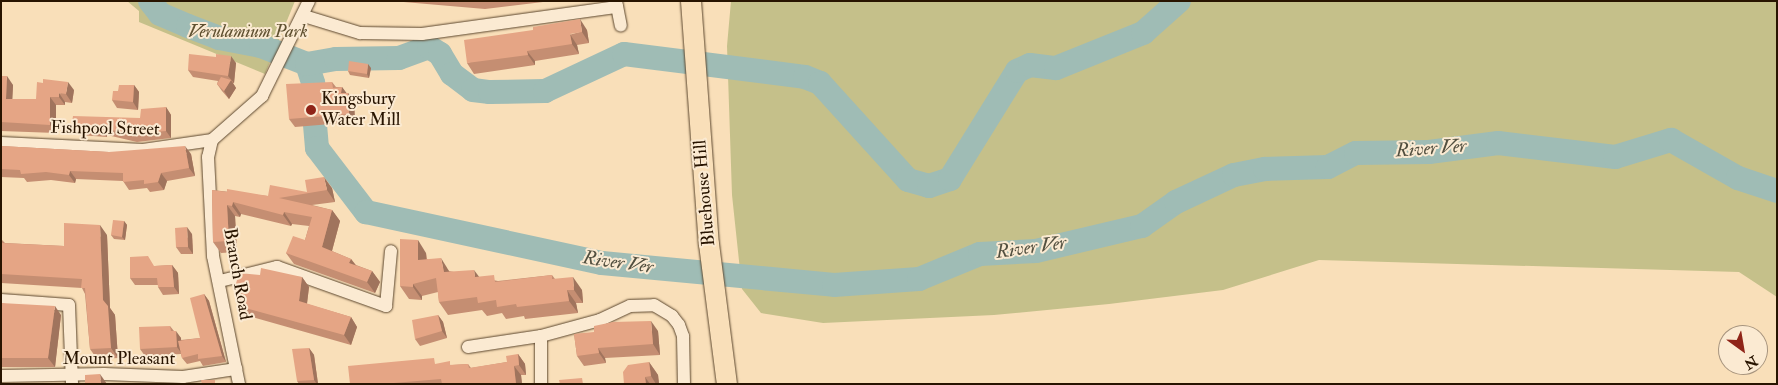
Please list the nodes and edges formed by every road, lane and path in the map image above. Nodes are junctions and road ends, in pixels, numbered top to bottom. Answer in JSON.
{"nodes":[{"id":1,"x":309,"y":1,"type":"edge"},
{"id":2,"x":691,"y":1,"type":"edge"},
{"id":3,"x":617,"y":4,"type":"edge"},
{"id":4,"x":304,"y":16,"type":"junction"},
{"id":5,"x":621,"y":26,"type":"dead end"},
{"id":6,"x":212,"y":140,"type":"junction"},
{"id":7,"x":1,"y":143,"type":"edge"},
{"id":8,"x":391,"y":251,"type":"dead end"},
{"id":9,"x":220,"y":281,"type":"junction"},
{"id":10,"x":1,"y":300,"type":"edge"},
{"id":11,"x":541,"y":336,"type":"junction"},
{"id":12,"x":468,"y":347,"type":"dead end"},
{"id":13,"x":236,"y":369,"type":"junction"},
{"id":14,"x":1,"y":376,"type":"edge"},
{"id":15,"x":72,"y":380,"type":"edge"},
{"id":16,"x":239,"y":384,"type":"edge"},
{"id":17,"x":541,"y":384,"type":"edge"},
{"id":18,"x":684,"y":384,"type":"edge"},
{"id":19,"x":727,"y":384,"type":"edge"}],
"edges":[{"from":1,"to":4,"type":"street"},
{"from":2,"to":19,"type":"main road","name":"Bluehouse Hill"},
{"from":3,"to":4,"type":"street"},
{"from":3,"to":5,"type":"street"},
{"from":4,"to":6,"type":"street"},
{"from":6,"to":7,"type":"street","name":"Fishpool Street"},
{"from":6,"to":9,"type":"street","name":"Branch Road"},
{"from":8,"to":9,"type":"street"},
{"from":9,"to":13,"type":"street","name":"Branch Road"},
{"from":10,"to":15,"type":"street"},
{"from":11,"to":12,"type":"street"},
{"from":11,"to":17,"type":"street"},
{"from":11,"to":18,"type":"street"},
{"from":13,"to":15,"type":"street","name":"Mount Pleasant"},
{"from":13,"to":16,"type":"street","name":"Branch Road"},
{"from":14,"to":15,"type":"street","name":"Mount Pleasant"}]}
